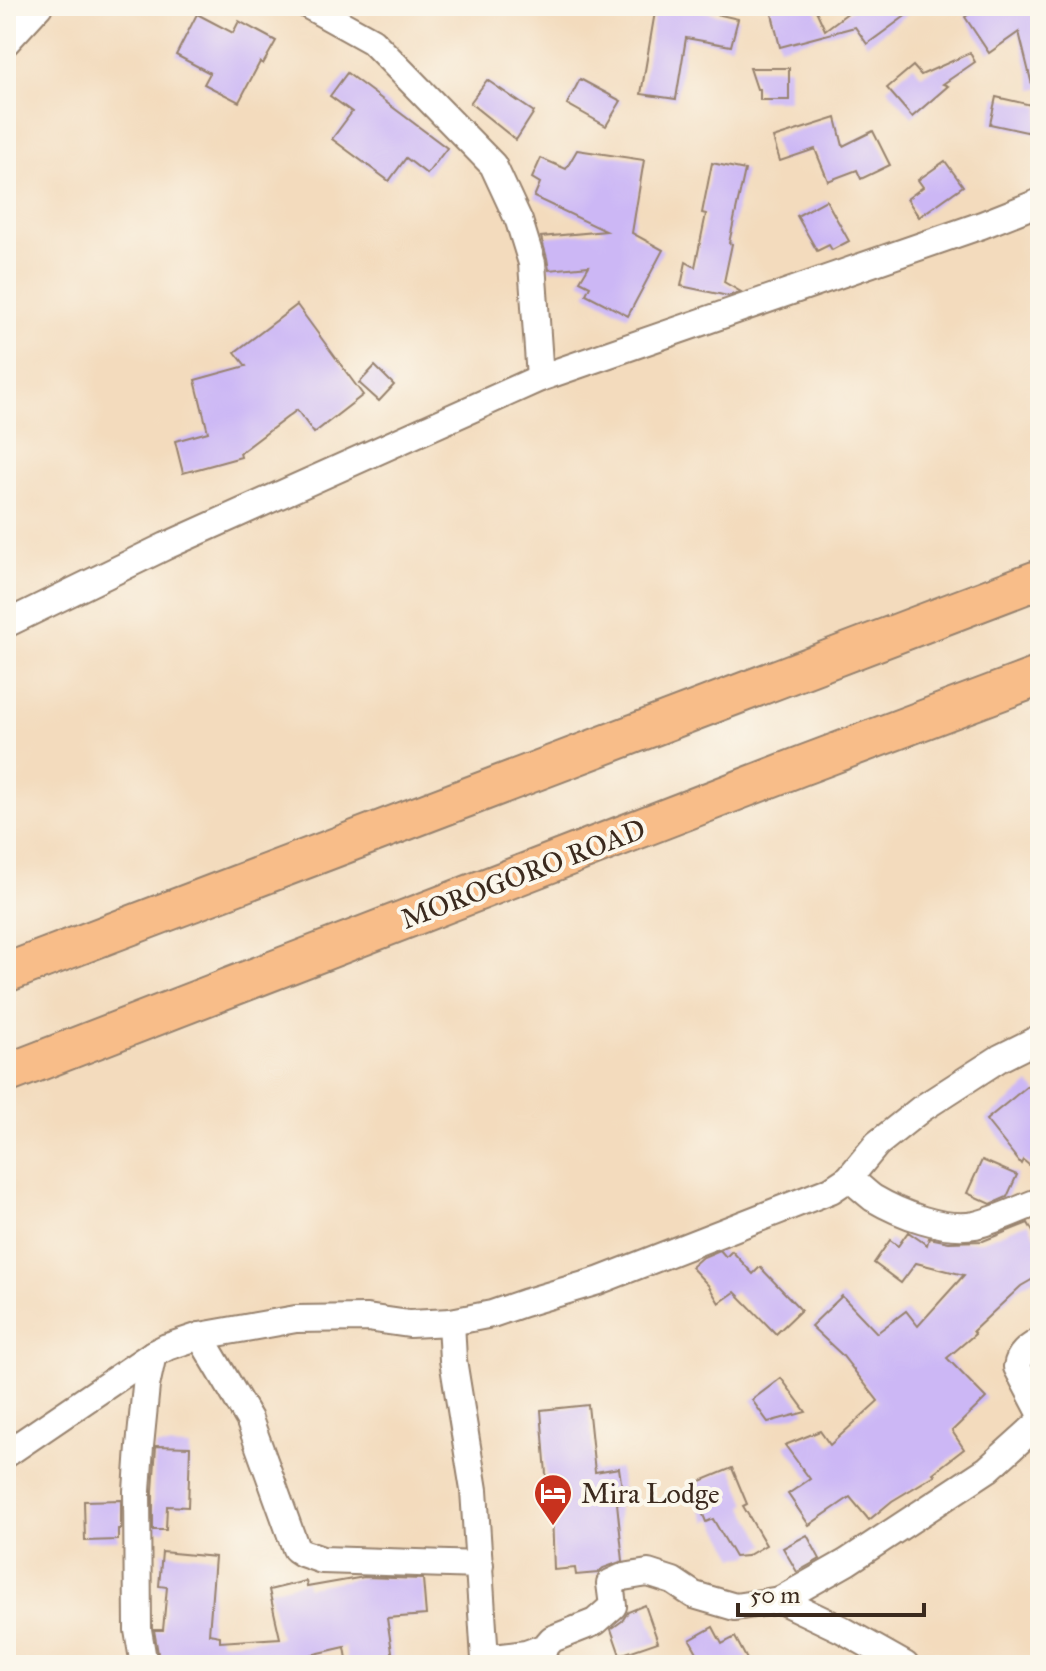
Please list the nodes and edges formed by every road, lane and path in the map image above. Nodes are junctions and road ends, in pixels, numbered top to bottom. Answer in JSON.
{"nodes":[{"id":1,"x":39,"y":6,"type":"edge"},
{"id":2,"x":309,"y":6,"type":"edge"},
{"id":3,"x":6,"y":42,"type":"edge"},
{"id":4,"x":1040,"y":202,"type":"edge"},
{"id":5,"x":540,"y":378,"type":"junction"},
{"id":6,"x":1040,"y":579,"type":"edge"},
{"id":7,"x":6,"y":624,"type":"edge"},
{"id":8,"x":1040,"y":676,"type":"edge"},
{"id":9,"x":6,"y":973,"type":"edge"},
{"id":10,"x":1040,"y":1038,"type":"edge"},
{"id":11,"x":6,"y":1074,"type":"edge"},
{"id":12,"x":849,"y":1178,"type":"junction"},
{"id":13,"x":1040,"y":1201,"type":"edge"},
{"id":14,"x":451,"y":1322,"type":"junction"},
{"id":15,"x":200,"y":1336,"type":"junction"},
{"id":16,"x":1040,"y":1341,"type":"edge"},
{"id":17,"x":153,"y":1354,"type":"junction"},
{"id":18,"x":1040,"y":1411,"type":"edge"},
{"id":19,"x":1040,"y":1422,"type":"edge"},
{"id":20,"x":6,"y":1454,"type":"edge"},
{"id":21,"x":480,"y":1565,"type":"junction"},
{"id":22,"x":780,"y":1600,"type":"junction"},
{"id":23,"x":485,"y":1662,"type":"edge"},
{"id":24,"x":144,"y":1665,"type":"edge"},
{"id":25,"x":905,"y":1665,"type":"edge"}],
"edges":[{"from":1,"to":3,"type":"street"},
{"from":2,"to":5,"type":"street"},
{"from":4,"to":5,"type":"street"},
{"from":5,"to":7,"type":"street"},
{"from":6,"to":9,"type":"highway"},
{"from":8,"to":11,"type":"highway","name":"MOROGORO ROAD"},
{"from":10,"to":12,"type":"street"},
{"from":12,"to":13,"type":"street"},
{"from":12,"to":14,"type":"street"},
{"from":14,"to":15,"type":"street"},
{"from":14,"to":21,"type":"street"},
{"from":15,"to":17,"type":"street"},
{"from":15,"to":21,"type":"street"},
{"from":16,"to":18,"type":"street"},
{"from":17,"to":20,"type":"street"},
{"from":17,"to":24,"type":"street"},
{"from":19,"to":22,"type":"street"},
{"from":21,"to":23,"type":"street"},
{"from":22,"to":23,"type":"street"},
{"from":22,"to":25,"type":"street"}]}
